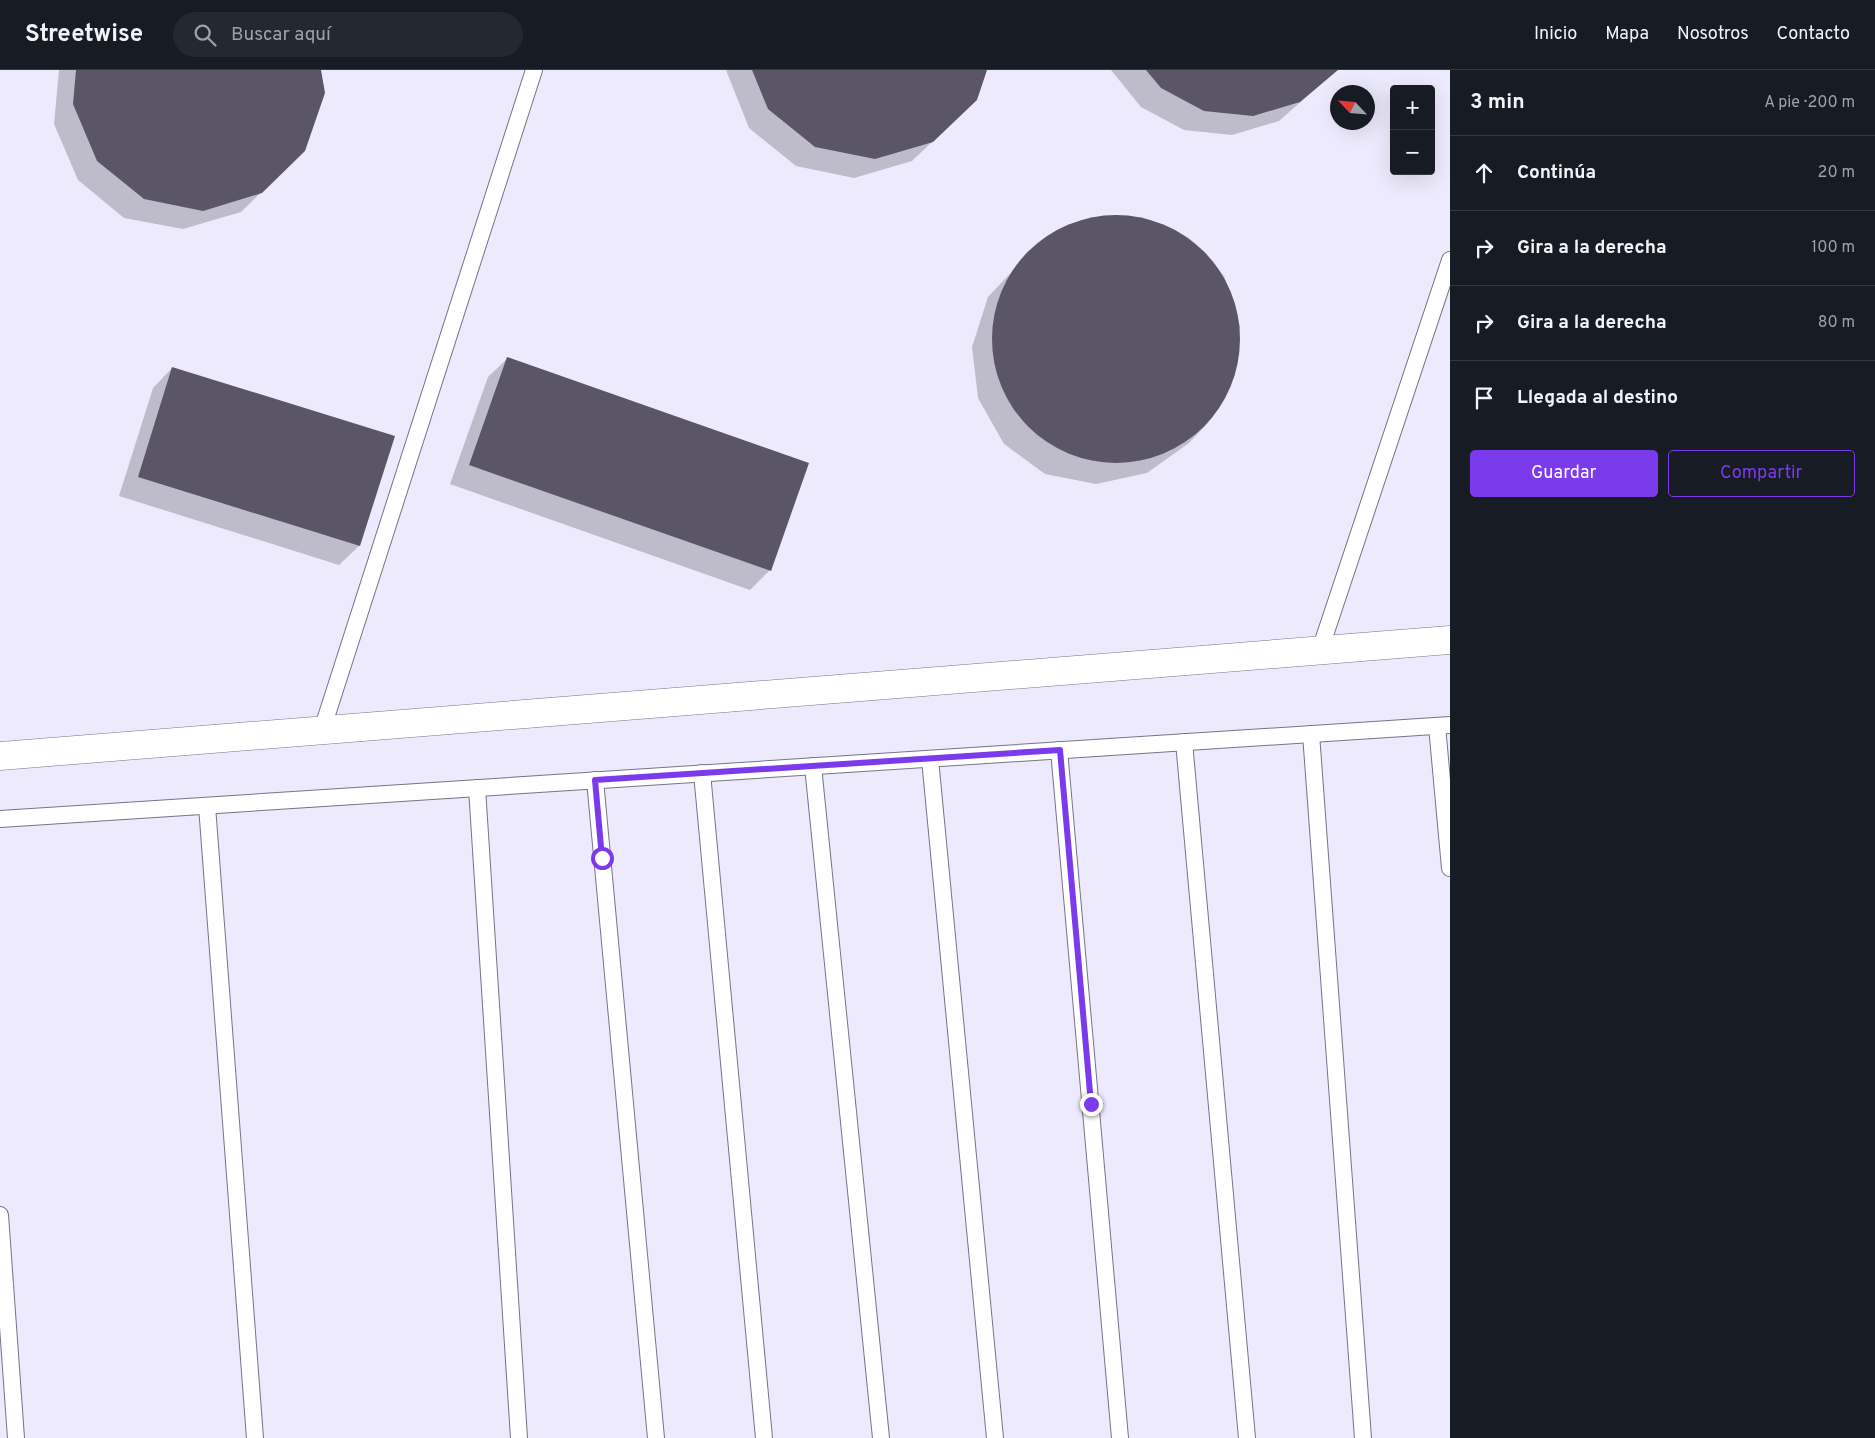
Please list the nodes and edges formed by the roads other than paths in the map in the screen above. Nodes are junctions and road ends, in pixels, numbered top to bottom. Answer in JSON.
{"nodes":[{"id":1,"x":534,"y":70,"type":"edge"},
{"id":2,"x":1449,"y":265,"type":"edge"},
{"id":3,"x":1450,"y":640,"type":"edge"},
{"id":4,"x":1320,"y":650,"type":"junction"},
{"id":5,"x":1443,"y":725,"type":"edge"},
{"id":6,"x":322,"y":730,"type":"junction"},
{"id":7,"x":1311,"y":734,"type":"junction"},
{"id":8,"x":1184,"y":742,"type":"junction"},
{"id":9,"x":1060,"y":750,"type":"junction"},
{"id":10,"x":0,"y":756,"type":"edge"},
{"id":11,"x":930,"y":759,"type":"junction"},
{"id":12,"x":813,"y":766,"type":"junction"},
{"id":13,"x":702,"y":774,"type":"junction"},
{"id":14,"x":595,"y":780,"type":"junction"},
{"id":15,"x":477,"y":788,"type":"junction"},
{"id":16,"x":208,"y":806,"type":"junction"},
{"id":17,"x":0,"y":819,"type":"edge"},
{"id":18,"x":1450,"y":868,"type":"edge"},
{"id":19,"x":0,"y":1215,"type":"edge"},
{"id":20,"x":16,"y":1438,"type":"edge"},
{"id":21,"x":255,"y":1438,"type":"edge"},
{"id":22,"x":519,"y":1438,"type":"edge"},
{"id":23,"x":656,"y":1438,"type":"edge"},
{"id":24,"x":764,"y":1438,"type":"edge"},
{"id":25,"x":881,"y":1438,"type":"edge"},
{"id":26,"x":995,"y":1438,"type":"edge"},
{"id":27,"x":1120,"y":1438,"type":"edge"},
{"id":28,"x":1247,"y":1438,"type":"edge"},
{"id":29,"x":1363,"y":1438,"type":"edge"}],
"edges":[{"from":1,"to":6,"type":"lane"},
{"from":2,"to":4,"type":"lane"},
{"from":3,"to":4,"type":"street"},
{"from":4,"to":6,"type":"street"},
{"from":5,"to":7,"type":"lane"},
{"from":5,"to":18,"type":"lane"},
{"from":6,"to":10,"type":"street"},
{"from":7,"to":8,"type":"lane"},
{"from":7,"to":29,"type":"lane"},
{"from":8,"to":9,"type":"lane"},
{"from":8,"to":28,"type":"lane"},
{"from":9,"to":11,"type":"lane"},
{"from":9,"to":27,"type":"lane"},
{"from":11,"to":12,"type":"lane"},
{"from":11,"to":26,"type":"lane"},
{"from":12,"to":13,"type":"lane"},
{"from":12,"to":25,"type":"lane"},
{"from":13,"to":14,"type":"lane"},
{"from":13,"to":24,"type":"lane"},
{"from":14,"to":15,"type":"lane"},
{"from":14,"to":23,"type":"lane"},
{"from":15,"to":16,"type":"lane"},
{"from":15,"to":22,"type":"lane"},
{"from":16,"to":17,"type":"lane"},
{"from":16,"to":21,"type":"lane"},
{"from":19,"to":20,"type":"lane"}]}
